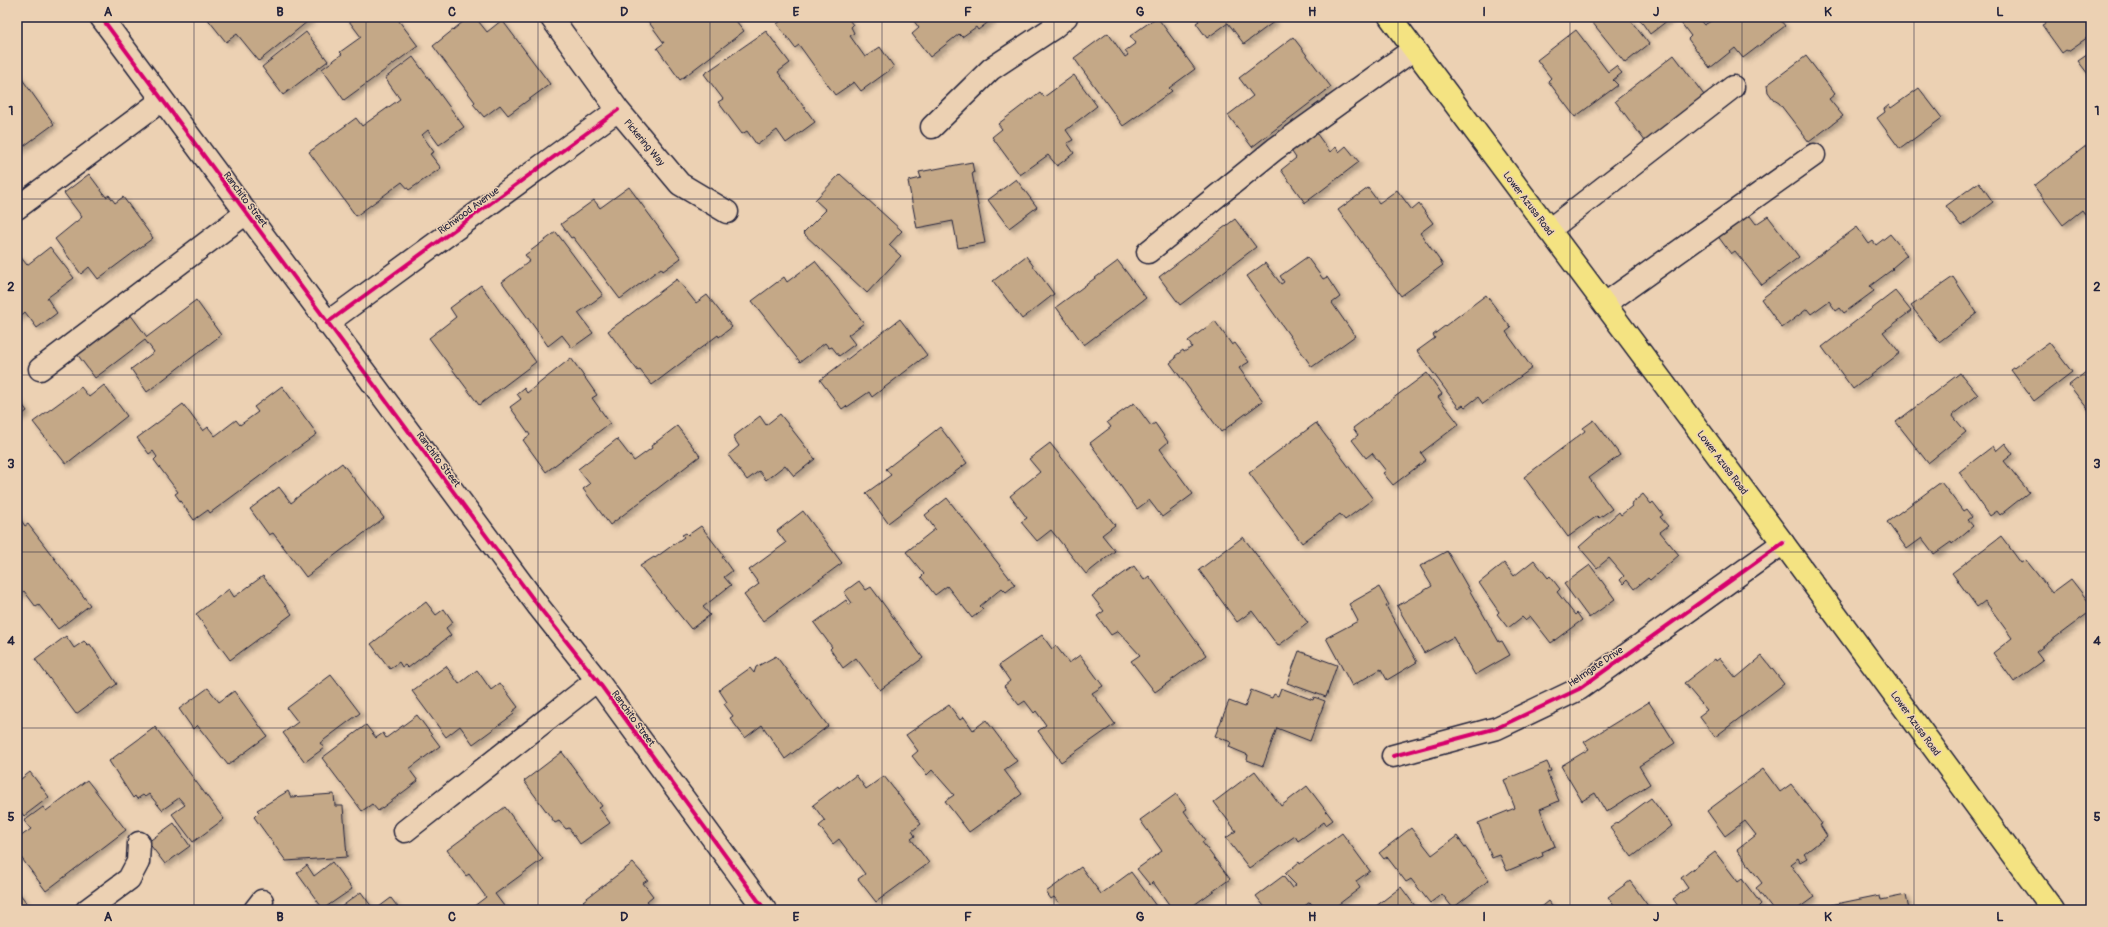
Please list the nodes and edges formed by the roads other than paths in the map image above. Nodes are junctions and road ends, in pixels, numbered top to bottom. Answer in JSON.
{"nodes":[{"id":1,"x":101,"y":17,"type":"edge"},
{"id":2,"x":551,"y":17,"type":"edge"},
{"id":3,"x":1066,"y":17,"type":"edge"},
{"id":4,"x":1390,"y":17,"type":"edge"},
{"id":5,"x":1414,"y":49,"type":"junction"},
{"id":6,"x":1733,"y":87,"type":"dead end"},
{"id":7,"x":162,"y":100,"type":"junction"},
{"id":8,"x":618,"y":110,"type":"junction"},
{"id":9,"x":932,"y":127,"type":"dead end"},
{"id":10,"x":1814,"y":156,"type":"dead end"},
{"id":11,"x":17,"y":208,"type":"edge"},
{"id":12,"x":727,"y":212,"type":"dead end"},
{"id":13,"x":246,"y":213,"type":"junction"},
{"id":14,"x":1549,"y":230,"type":"junction"},
{"id":15,"x":1148,"y":252,"type":"dead end"},
{"id":16,"x":1604,"y":304,"type":"junction"},
{"id":17,"x":327,"y":323,"type":"junction"},
{"id":18,"x":40,"y":369,"type":"dead end"},
{"id":19,"x":1783,"y":543,"type":"junction"},
{"id":20,"x":597,"y":680,"type":"junction"},
{"id":21,"x":1393,"y":756,"type":"dead end"},
{"id":22,"x":405,"y":832,"type":"dead end"},
{"id":23,"x":139,"y":843,"type":"dead end"},
{"id":24,"x":87,"y":910,"type":"edge"},
{"id":25,"x":766,"y":910,"type":"edge"},
{"id":26,"x":2053,"y":910,"type":"edge"}],
"edges":[{"from":1,"to":7,"type":"street","name":"Ranchito Street"},
{"from":2,"to":8,"type":"street","name":"Pickering Way"},
{"from":3,"to":9,"type":"street"},
{"from":4,"to":5,"type":"main road","name":"Lower Azusa Road"},
{"from":5,"to":14,"type":"main road","name":"Lower Azusa Road"},
{"from":5,"to":15,"type":"street"},
{"from":6,"to":14,"type":"street"},
{"from":7,"to":11,"type":"street"},
{"from":7,"to":13,"type":"street","name":"Ranchito Street"},
{"from":8,"to":12,"type":"street","name":"Pickering Way"},
{"from":8,"to":17,"type":"street","name":"Richwood Avenue"},
{"from":10,"to":16,"type":"street"},
{"from":13,"to":17,"type":"street","name":"Ranchito Street"},
{"from":13,"to":18,"type":"street"},
{"from":14,"to":16,"type":"main road","name":"Lower Azusa Road"},
{"from":16,"to":19,"type":"main road","name":"Lower Azusa Road"},
{"from":17,"to":20,"type":"street","name":"Ranchito Street"},
{"from":19,"to":21,"type":"street","name":"Helmgate Drive"},
{"from":19,"to":26,"type":"main road","name":"Lower Azusa Road"},
{"from":20,"to":22,"type":"street"},
{"from":20,"to":25,"type":"street","name":"Ranchito Street"},
{"from":23,"to":24,"type":"street"}]}
